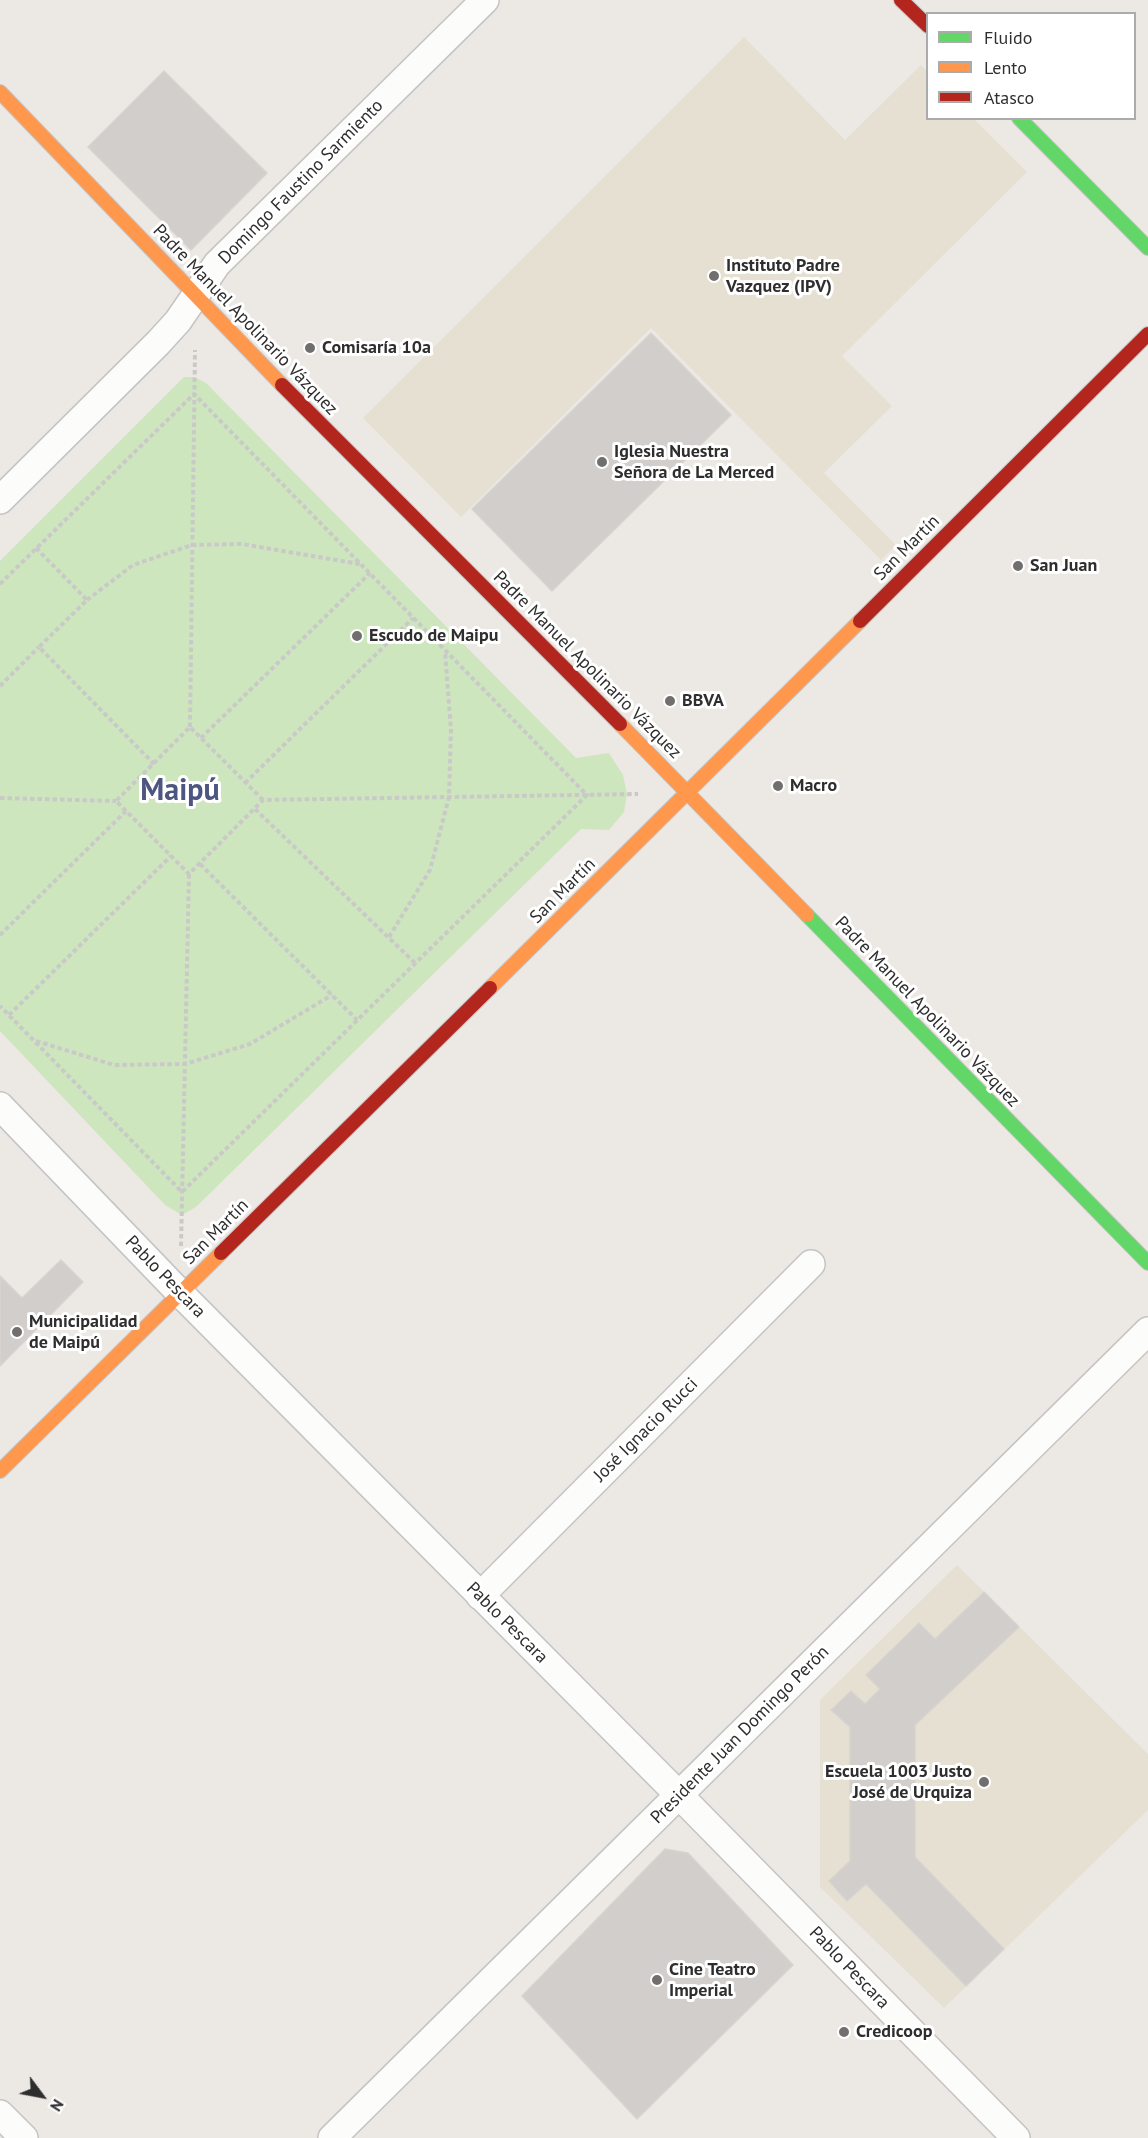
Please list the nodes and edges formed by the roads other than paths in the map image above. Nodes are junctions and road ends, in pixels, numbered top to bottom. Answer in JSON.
{"nodes":[{"id":1,"x":485,"y":0,"type":"edge"},
{"id":2,"x":902,"y":0,"type":"edge"},
{"id":3,"x":926,"y":25,"type":"edge"},
{"id":4,"x":0,"y":92,"type":"edge"},
{"id":5,"x":1021,"y":120,"type":"edge"},
{"id":6,"x":1148,"y":248,"type":"edge"},
{"id":7,"x":195,"y":297,"type":"junction"},
{"id":8,"x":1148,"y":333,"type":"edge"},
{"id":9,"x":0,"y":500,"type":"edge"},
{"id":10,"x":688,"y":793,"type":"junction"},
{"id":11,"x":0,"y":1106,"type":"edge"},
{"id":12,"x":1148,"y":1263,"type":"edge"},
{"id":13,"x":812,"y":1264,"type":"dead end"},
{"id":14,"x":180,"y":1293,"type":"junction"},
{"id":15,"x":1148,"y":1331,"type":"edge"},
{"id":16,"x":0,"y":1471,"type":"edge"},
{"id":17,"x":480,"y":1596,"type":"junction"},
{"id":18,"x":679,"y":1795,"type":"junction"},
{"id":19,"x":0,"y":2114,"type":"edge"},
{"id":20,"x":24,"y":2138,"type":"edge"},
{"id":21,"x":332,"y":2138,"type":"edge"},
{"id":22,"x":1016,"y":2138,"type":"edge"}],
"edges":[{"from":1,"to":7,"type":"street","name":"Domingo Faustino Sarmiento"},
{"from":2,"to":3,"type":"main road"},
{"from":4,"to":7,"type":"main road","name":"Padre Manuel Apolinario Vázquez"},
{"from":5,"to":6,"type":"main road"},
{"from":7,"to":9,"type":"street","name":"Domingo Faustino Sarmiento"},
{"from":7,"to":10,"type":"main road","name":"Padre Manuel Apolinario Vázquez"},
{"from":8,"to":10,"type":"main road","name":"San Martín"},
{"from":10,"to":12,"type":"main road","name":"Padre Manuel Apolinario Vázquez"},
{"from":10,"to":14,"type":"main road","name":"San Martín"},
{"from":11,"to":14,"type":"street","name":"Pablo Pescara"},
{"from":13,"to":17,"type":"street","name":"José Ignacio Rucci"},
{"from":14,"to":16,"type":"main road","name":"San Martín"},
{"from":14,"to":17,"type":"street","name":"Pablo Pescara"},
{"from":15,"to":18,"type":"street","name":"Presidente Juan Domingo Perón"},
{"from":17,"to":18,"type":"street","name":"Pablo Pescara"},
{"from":18,"to":21,"type":"street","name":"Presidente Juan Domingo Perón"},
{"from":18,"to":22,"type":"street","name":"Pablo Pescara"},
{"from":19,"to":20,"type":"street"}]}
